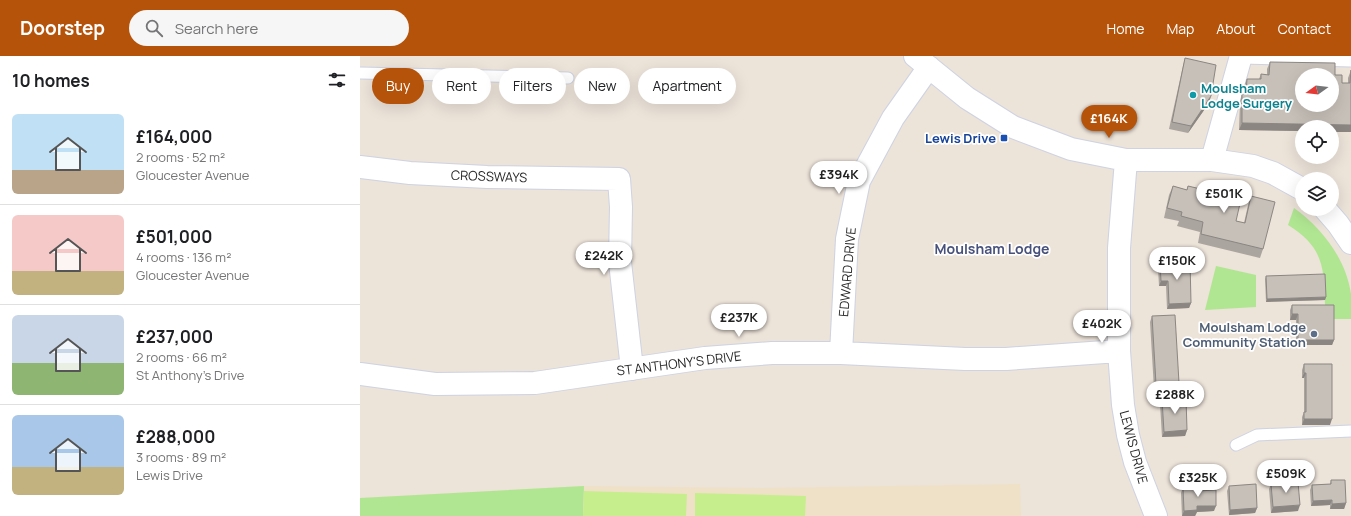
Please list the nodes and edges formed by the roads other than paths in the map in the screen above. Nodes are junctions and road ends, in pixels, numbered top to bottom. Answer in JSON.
{"nodes":[{"id":1,"x":1241,"y":57,"type":"edge"},
{"id":2,"x":1351,"y":61,"type":"edge"},
{"id":3,"x":922,"y":62,"type":"edge"},
{"id":4,"x":360,"y":73,"type":"edge"},
{"id":5,"x":568,"y":78,"type":"dead end"},
{"id":6,"x":1126,"y":160,"type":"junction"},
{"id":7,"x":1212,"y":160,"type":"junction"},
{"id":8,"x":360,"y":167,"type":"edge"},
{"id":9,"x":1295,"y":186,"type":"edge"},
{"id":10,"x":1332,"y":216,"type":"edge"},
{"id":11,"x":1351,"y":243,"type":"edge"},
{"id":12,"x":1119,"y":352,"type":"junction"},
{"id":13,"x":841,"y":353,"type":"junction"},
{"id":14,"x":632,"y":369,"type":"junction"},
{"id":15,"x":360,"y":374,"type":"edge"},
{"id":16,"x":1351,"y":431,"type":"edge"},
{"id":17,"x":1236,"y":445,"type":"dead end"},
{"id":18,"x":1156,"y":516,"type":"edge"}],
"edges":[{"from":1,"to":2,"type":"lane"},
{"from":1,"to":7,"type":"street"},
{"from":3,"to":6,"type":"street"},
{"from":3,"to":13,"type":"street","name":"EDWARD DRIVE"},
{"from":4,"to":5,"type":"lane"},
{"from":6,"to":7,"type":"street"},
{"from":6,"to":12,"type":"street","name":"LEWIS DRIVE"},
{"from":7,"to":9,"type":"street"},
{"from":8,"to":14,"type":"street","name":"CROSSWAYS"},
{"from":10,"to":11,"type":"street"},
{"from":12,"to":13,"type":"street","name":"ST ANTHONY'S DRIVE"},
{"from":12,"to":18,"type":"street","name":"LEWIS DRIVE"},
{"from":13,"to":14,"type":"street","name":"ST ANTHONY'S DRIVE"},
{"from":14,"to":15,"type":"street","name":"ST ANTHONY'S DRIVE"},
{"from":16,"to":17,"type":"lane"}]}
